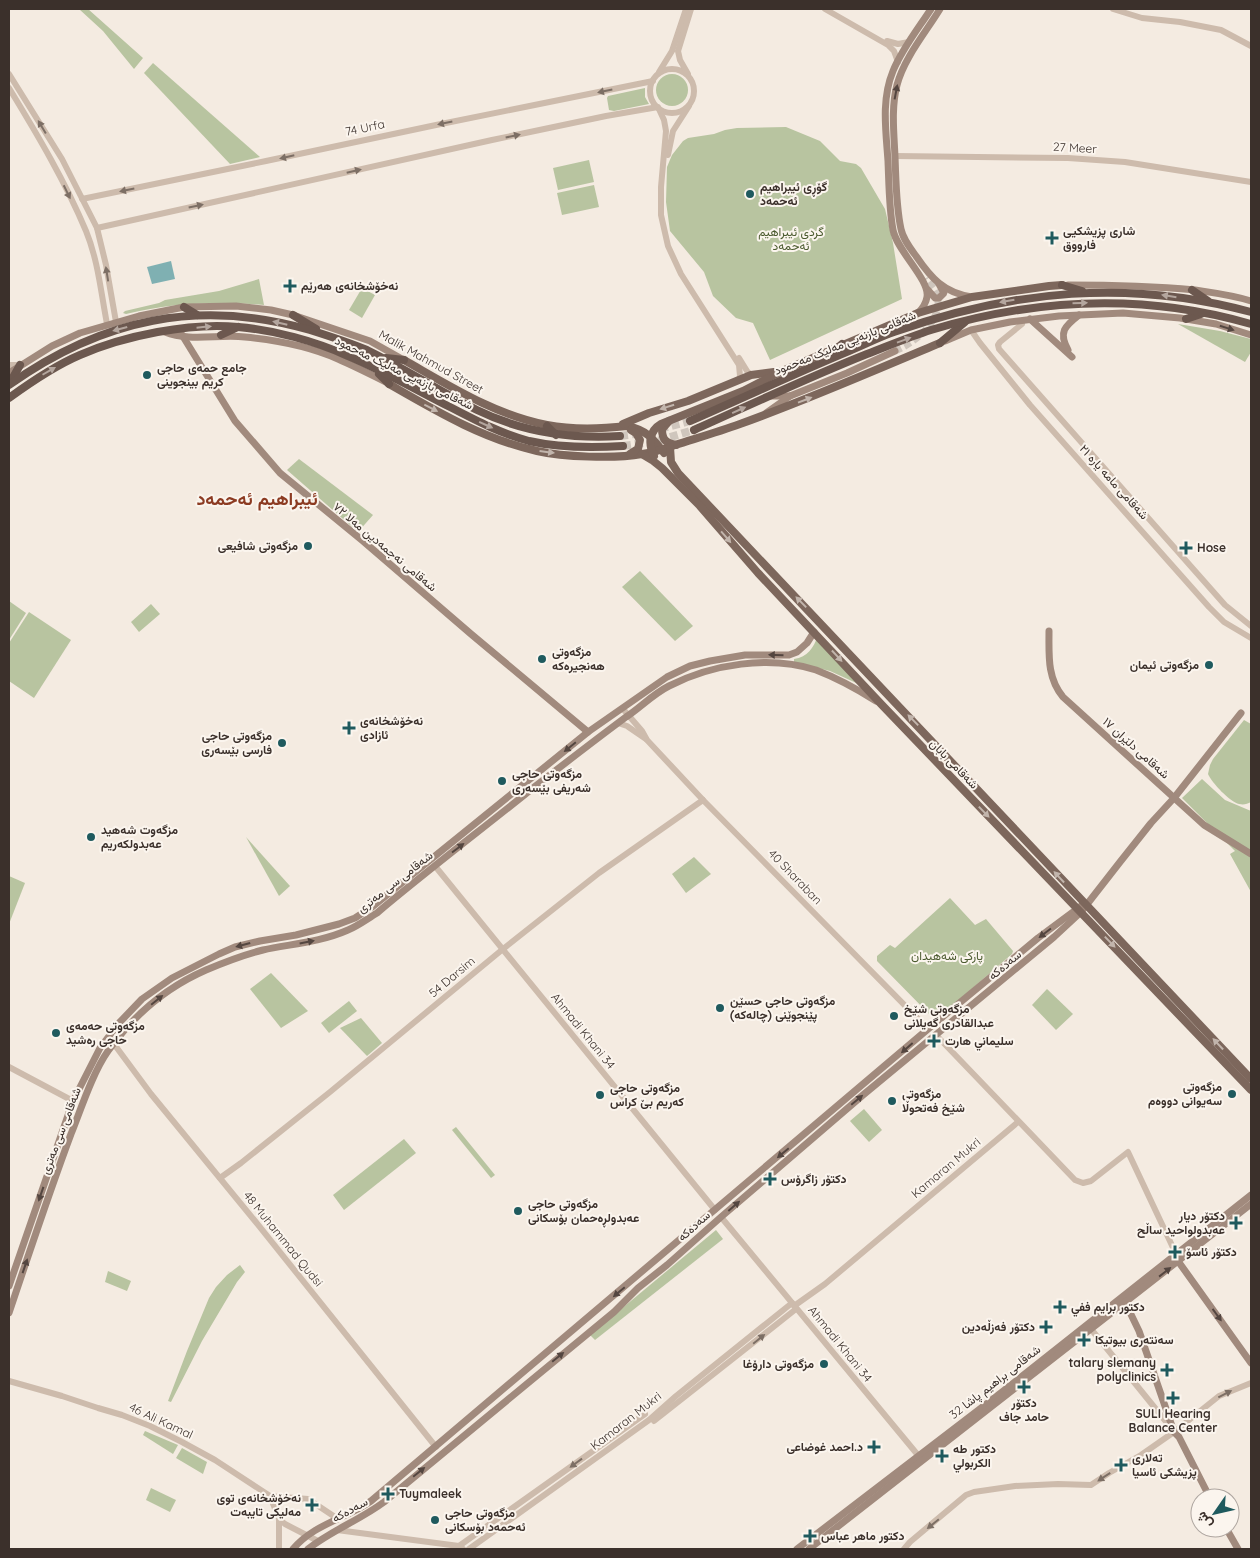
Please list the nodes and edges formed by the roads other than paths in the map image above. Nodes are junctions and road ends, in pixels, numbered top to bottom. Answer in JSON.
{"nodes":[{"id":1,"x":686,"y":9,"type":"edge"},
{"id":2,"x":691,"y":9,"type":"edge"},
{"id":3,"x":826,"y":9,"type":"edge"},
{"id":4,"x":832,"y":9,"type":"edge"},
{"id":5,"x":930,"y":9,"type":"edge"},
{"id":6,"x":940,"y":9,"type":"edge"},
{"id":7,"x":1114,"y":9,"type":"edge"},
{"id":8,"x":910,"y":42,"type":"junction"},
{"id":9,"x":1251,"y":46,"type":"edge"},
{"id":10,"x":898,"y":62,"type":"junction"},
{"id":11,"x":9,"y":74,"type":"edge"},
{"id":12,"x":688,"y":76,"type":"junction"},
{"id":13,"x":655,"y":78,"type":"junction"},
{"id":14,"x":9,"y":88,"type":"edge"},
{"id":15,"x":689,"y":106,"type":"junction"},
{"id":16,"x":658,"y":108,"type":"junction"},
{"id":17,"x":893,"y":116,"type":"junction"},
{"id":18,"x":895,"y":156,"type":"junction"},
{"id":19,"x":1251,"y":182,"type":"edge"},
{"id":20,"x":82,"y":199,"type":"junction"},
{"id":21,"x":97,"y":228,"type":"junction"},
{"id":22,"x":926,"y":278,"type":"tunnel mouth"},
{"id":23,"x":937,"y":282,"type":"junction"},
{"id":24,"x":1062,"y":285,"type":"junction"},
{"id":25,"x":926,"y":288,"type":"junction"},
{"id":26,"x":1192,"y":290,"type":"junction"},
{"id":27,"x":1088,"y":292,"type":"junction"},
{"id":28,"x":972,"y":297,"type":"junction"},
{"id":29,"x":1251,"y":301,"type":"edge"},
{"id":30,"x":1212,"y":304,"type":"junction"},
{"id":31,"x":184,"y":307,"type":"junction"},
{"id":32,"x":1251,"y":312,"type":"edge"},
{"id":33,"x":918,"y":313,"type":"junction"},
{"id":34,"x":1204,"y":313,"type":"junction"},
{"id":35,"x":1079,"y":314,"type":"junction"},
{"id":36,"x":197,"y":315,"type":"junction"},
{"id":37,"x":293,"y":315,"type":"junction"},
{"id":38,"x":1030,"y":319,"type":"junction"},
{"id":39,"x":1186,"y":319,"type":"junction"},
{"id":40,"x":968,"y":320,"type":"junction"},
{"id":41,"x":116,"y":322,"type":"junction"},
{"id":42,"x":107,"y":324,"type":"junction"},
{"id":43,"x":1022,"y":324,"type":"dead end"},
{"id":44,"x":1251,"y":324,"type":"edge"},
{"id":45,"x":239,"y":327,"type":"junction"},
{"id":46,"x":971,"y":330,"type":"junction"},
{"id":47,"x":181,"y":333,"type":"junction"},
{"id":48,"x":325,"y":334,"type":"junction"},
{"id":49,"x":221,"y":335,"type":"junction"},
{"id":50,"x":1251,"y":335,"type":"edge"},
{"id":51,"x":940,"y":343,"type":"junction"},
{"id":52,"x":842,"y":344,"type":"junction"},
{"id":53,"x":895,"y":351,"type":"tunnel mouth"},
{"id":54,"x":381,"y":358,"type":"junction"},
{"id":55,"x":404,"y":360,"type":"junction"},
{"id":56,"x":818,"y":364,"type":"junction"},
{"id":57,"x":9,"y":365,"type":"edge"},
{"id":58,"x":20,"y":365,"type":"junction"},
{"id":59,"x":375,"y":368,"type":"junction"},
{"id":60,"x":780,"y":372,"type":"junction"},
{"id":61,"x":9,"y":373,"type":"edge"},
{"id":62,"x":751,"y":375,"type":"junction"},
{"id":63,"x":739,"y":380,"type":"junction"},
{"id":64,"x":389,"y":384,"type":"junction"},
{"id":65,"x":9,"y":385,"type":"edge"},
{"id":66,"x":770,"y":396,"type":"junction"},
{"id":67,"x":790,"y":396,"type":"junction"},
{"id":68,"x":9,"y":398,"type":"edge"},
{"id":69,"x":759,"y":417,"type":"junction"},
{"id":70,"x":670,"y":420,"type":"junction"},
{"id":71,"x":690,"y":421,"type":"tunnel mouth"},
{"id":72,"x":547,"y":426,"type":"junction"},
{"id":73,"x":616,"y":427,"type":"junction"},
{"id":74,"x":694,"y":430,"type":"tunnel mouth"},
{"id":75,"x":556,"y":435,"type":"junction"},
{"id":76,"x":620,"y":436,"type":"tunnel mouth"},
{"id":77,"x":651,"y":437,"type":"junction"},
{"id":78,"x":623,"y":446,"type":"tunnel mouth"},
{"id":79,"x":669,"y":447,"type":"junction"},
{"id":80,"x":652,"y":452,"type":"junction"},
{"id":81,"x":642,"y":454,"type":"junction"},
{"id":82,"x":626,"y":456,"type":"junction"},
{"id":83,"x":662,"y":468,"type":"junction"},
{"id":84,"x":766,"y":567,"type":"junction"},
{"id":85,"x":758,"y":573,"type":"junction"},
{"id":86,"x":776,"y":576,"type":"junction"},
{"id":87,"x":768,"y":583,"type":"junction"},
{"id":88,"x":1251,"y":626,"type":"edge"},
{"id":89,"x":1049,"y":631,"type":"dead end"},
{"id":90,"x":814,"y":632,"type":"junction"},
{"id":91,"x":1251,"y":638,"type":"edge"},
{"id":92,"x":745,"y":655,"type":"junction"},
{"id":93,"x":744,"y":664,"type":"junction"},
{"id":94,"x":882,"y":705,"type":"junction"},
{"id":95,"x":623,"y":709,"type":"junction"},
{"id":96,"x":1241,"y":713,"type":"dead end"},
{"id":97,"x":628,"y":716,"type":"junction"},
{"id":98,"x":618,"y":723,"type":"junction"},
{"id":99,"x":588,"y":732,"type":"junction"},
{"id":100,"x":647,"y":740,"type":"junction"},
{"id":101,"x":952,"y":762,"type":"junction"},
{"id":102,"x":944,"y":771,"type":"junction"},
{"id":103,"x":967,"y":778,"type":"junction"},
{"id":104,"x":959,"y":785,"type":"junction"},
{"id":105,"x":1174,"y":798,"type":"junction"},
{"id":106,"x":703,"y":800,"type":"junction"},
{"id":107,"x":1251,"y":854,"type":"edge"},
{"id":108,"x":435,"y":866,"type":"junction"},
{"id":109,"x":1083,"y":906,"type":"junction"},
{"id":110,"x":324,"y":928,"type":"junction"},
{"id":111,"x":326,"y":937,"type":"junction"},
{"id":112,"x":503,"y":949,"type":"junction"},
{"id":113,"x":989,"y":979,"type":"junction"},
{"id":114,"x":996,"y":987,"type":"junction"},
{"id":115,"x":928,"y":1029,"type":"junction"},
{"id":116,"x":936,"y":1036,"type":"junction"},
{"id":117,"x":114,"y":1044,"type":"junction"},
{"id":118,"x":9,"y":1067,"type":"edge"},
{"id":119,"x":88,"y":1072,"type":"junction"},
{"id":120,"x":95,"y":1076,"type":"junction"},
{"id":121,"x":1251,"y":1079,"type":"edge"},
{"id":122,"x":1251,"y":1090,"type":"edge"},
{"id":123,"x":73,"y":1101,"type":"junction"},
{"id":124,"x":1018,"y":1122,"type":"junction"},
{"id":125,"x":813,"y":1133,"type":"junction"},
{"id":126,"x":803,"y":1141,"type":"junction"},
{"id":127,"x":56,"y":1160,"type":"junction"},
{"id":128,"x":220,"y":1178,"type":"junction"},
{"id":129,"x":1251,"y":1194,"type":"edge"},
{"id":130,"x":1251,"y":1204,"type":"edge"},
{"id":131,"x":715,"y":1210,"type":"junction"},
{"id":132,"x":721,"y":1217,"type":"junction"},
{"id":133,"x":1177,"y":1257,"type":"junction"},
{"id":134,"x":651,"y":1265,"type":"junction"},
{"id":135,"x":657,"y":1273,"type":"junction"},
{"id":136,"x":635,"y":1278,"type":"junction"},
{"id":137,"x":9,"y":1282,"type":"edge"},
{"id":138,"x":642,"y":1286,"type":"junction"},
{"id":139,"x":1126,"y":1302,"type":"junction"},
{"id":140,"x":794,"y":1306,"type":"junction"},
{"id":141,"x":9,"y":1312,"type":"edge"},
{"id":142,"x":1092,"y":1329,"type":"junction"},
{"id":143,"x":1251,"y":1363,"type":"edge"},
{"id":144,"x":533,"y":1366,"type":"junction"},
{"id":145,"x":539,"y":1373,"type":"junction"},
{"id":146,"x":9,"y":1381,"type":"edge"},
{"id":147,"x":1251,"y":1383,"type":"edge"},
{"id":148,"x":644,"y":1414,"type":"dead end"},
{"id":149,"x":1174,"y":1432,"type":"junction"},
{"id":150,"x":436,"y":1447,"type":"junction"},
{"id":151,"x":920,"y":1459,"type":"junction"},
{"id":152,"x":1205,"y":1488,"type":"edge"},
{"id":153,"x":538,"y":1490,"type":"junction"},
{"id":154,"x":270,"y":1496,"type":"junction"},
{"id":155,"x":543,"y":1497,"type":"junction"},
{"id":156,"x":279,"y":1519,"type":"junction"},
{"id":157,"x":338,"y":1519,"type":"junction"},
{"id":158,"x":337,"y":1530,"type":"junction"},
{"id":159,"x":306,"y":1536,"type":"junction"},
{"id":160,"x":1232,"y":1538,"type":"edge"},
{"id":161,"x":318,"y":1541,"type":"junction"},
{"id":162,"x":461,"y":1548,"type":"edge"},
{"id":163,"x":279,"y":1549,"type":"edge"},
{"id":164,"x":293,"y":1549,"type":"edge"},
{"id":165,"x":308,"y":1549,"type":"edge"},
{"id":166,"x":470,"y":1549,"type":"edge"},
{"id":167,"x":798,"y":1549,"type":"edge"},
{"id":168,"x":809,"y":1549,"type":"edge"},
{"id":169,"x":904,"y":1549,"type":"edge"},
{"id":170,"x":1238,"y":1549,"type":"edge"}],
"edges":[{"from":1,"to":13,"type":"street"},
{"from":2,"to":12,"type":"street"},
{"from":3,"to":10,"type":"street"},
{"from":4,"to":8,"type":"street"},
{"from":5,"to":8,"type":"main road"},
{"from":17,"to":6,"type":"main road","one_way":true},
{"from":7,"to":9,"type":"street"},
{"from":8,"to":10,"type":"main road"},
{"from":10,"to":25,"type":"main road"},
{"from":20,"to":11,"type":"street","one_way":true},
{"from":12,"to":13,"type":"street"},
{"from":12,"to":15,"type":"street"},
{"from":13,"to":16,"type":"street"},
{"from":13,"to":20,"type":"street","name":"74 Urfa","one_way":true},
{"from":14,"to":42,"type":"street","one_way":true},
{"from":15,"to":16,"type":"street"},
{"from":15,"to":62,"type":"street"},
{"from":21,"to":16,"type":"street","one_way":true},
{"from":16,"to":63,"type":"street"},
{"from":17,"to":18,"type":"main road"},
{"from":17,"to":22,"type":"main road"},
{"from":18,"to":19,"type":"street","name":"27 Meer"},
{"from":18,"to":23,"type":"main road"},
{"from":20,"to":21,"type":"street"},
{"from":41,"to":21,"type":"street","one_way":true},
{"from":23,"to":25,"type":"main road"},
{"from":23,"to":28,"type":"main road"},
{"from":24,"to":26,"type":"main road"},
{"from":24,"to":27,"type":"highway"},
{"from":24,"to":28,"type":"main road"},
{"from":25,"to":33,"type":"main road"},
{"from":26,"to":29,"type":"main road"},
{"from":26,"to":30,"type":"highway"},
{"from":30,"to":27,"type":"highway","name":"شەقامی بازنەیی مەلیک مەحمود","one_way":true},
{"from":27,"to":56,"type":"highway","name":"شەقامی بازنەیی مەلیک مەحمود","one_way":true},
{"from":28,"to":33,"type":"main road"},
{"from":30,"to":32,"type":"highway","name":"شەقامی بازنەیی مەلیک مەحمود"},
{"from":31,"to":36,"type":"highway"},
{"from":31,"to":37,"type":"main road","name":"Malik Mahmud Street"},
{"from":31,"to":41,"type":"main road","name":"Malik Mahmud Street"},
{"from":33,"to":52,"type":"main road"},
{"from":34,"to":39,"type":"highway"},
{"from":40,"to":34,"type":"highway","name":"شەقامی بازنەیی مەلیک مەحمود","one_way":true},
{"from":34,"to":44,"type":"highway","name":"شەقامی بازنەیی مەلیک مەحمود"},
{"from":35,"to":38,"type":"main road"},
{"from":35,"to":38,"type":"main road"},
{"from":35,"to":39,"type":"main road"},
{"from":48,"to":36,"type":"highway","name":"شەقامی بازنەیی مەلیک مەحمود","one_way":true},
{"from":36,"to":65,"type":"highway","name":"شەقامی بازنەیی مەلیک مەحمود","one_way":true},
{"from":37,"to":48,"type":"highway"},
{"from":37,"to":55,"type":"main road","name":"Malik Mahmud Street"},
{"from":38,"to":46,"type":"main road"},
{"from":39,"to":50,"type":"main road","one_way":true},
{"from":40,"to":51,"type":"highway"},
{"from":66,"to":40,"type":"highway","name":"شەقامی بازنەیی مەلیک مەحمود","one_way":true},
{"from":41,"to":42,"type":"main road","name":"Malik Mahmud Street"},
{"from":42,"to":58,"type":"main road","name":"Malik Mahmud Street"},
{"from":43,"to":88,"type":"street","name":"شەقامی مامە یارە ٢١"},
{"from":47,"to":45,"type":"highway","name":"شەقامی بازنەیی مەلیک مەحمود","one_way":true},
{"from":45,"to":49,"type":"highway"},
{"from":45,"to":59,"type":"highway","name":"شەقامی بازنەیی مەلیک مەحمود"},
{"from":46,"to":51,"type":"main road"},
{"from":46,"to":91,"type":"street","name":"شەقامی مامە یارە ٢١"},
{"from":47,"to":49,"type":"main road"},
{"from":68,"to":47,"type":"highway","name":"شەقامی بازنەیی مەلیک مەحمود","one_way":true},
{"from":47,"to":99,"type":"main road","name":"شەقامی نەجمەدین مەلا ٧٢"},
{"from":48,"to":54,"type":"highway","name":"شەقامی بازنەیی مەلیک مەحمود"},
{"from":49,"to":64,"type":"main road"},
{"from":69,"to":51,"type":"main road","one_way":true},
{"from":52,"to":56,"type":"highway"},
{"from":52,"to":60,"type":"main road"},
{"from":53,"to":67,"type":"main road"},
{"from":54,"to":55,"type":"highway"},
{"from":54,"to":75,"type":"highway","name":"شەقامی بازنەیی مەلیک مەحمود"},
{"from":55,"to":72,"type":"main road","name":"Malik Mahmud Street"},
{"from":56,"to":71,"type":"highway","name":"شەقامی بازنەیی مەلیک مەحمود"},
{"from":57,"to":58,"type":"street"},
{"from":58,"to":61,"type":"main road","name":"Malik Mahmud Street"},
{"from":58,"to":65,"type":"highway"},
{"from":59,"to":64,"type":"highway"},
{"from":59,"to":78,"type":"highway","name":"شەقامی بازنەیی مەلیک مەحمود","one_way":true},
{"from":60,"to":62,"type":"main road"},
{"from":60,"to":70,"type":"main road"},
{"from":62,"to":63,"type":"main road"},
{"from":63,"to":73,"type":"main road","one_way":true},
{"from":64,"to":82,"type":"main road","one_way":true},
{"from":66,"to":67,"type":"main road"},
{"from":74,"to":66,"type":"highway","name":"شەقامی بازنەیی مەلیک مەحمود","one_way":true},
{"from":67,"to":69,"type":"main road"},
{"from":69,"to":79,"type":"main road"},
{"from":70,"to":77,"type":"main road"},
{"from":70,"to":79,"type":"main road"},
{"from":72,"to":73,"type":"main road","name":"Malik Mahmud Street"},
{"from":72,"to":75,"type":"highway"},
{"from":73,"to":77,"type":"main road"},
{"from":73,"to":82,"type":"main road"},
{"from":75,"to":76,"type":"highway","name":"شەقامی بازنەیی مەلیک مەحمود"},
{"from":77,"to":79,"type":"main road"},
{"from":77,"to":80,"type":"main road"},
{"from":79,"to":80,"type":"main road"},
{"from":79,"to":84,"type":"main road"},
{"from":80,"to":81,"type":"main road"},
{"from":80,"to":83,"type":"main road"},
{"from":81,"to":82,"type":"main road"},
{"from":81,"to":83,"type":"main road","name":"شەقامی بابان"},
{"from":83,"to":85,"type":"main road","name":"شەقامی بابان","one_way":true},
{"from":84,"to":85,"type":"main road"},
{"from":84,"to":86,"type":"main road"},
{"from":85,"to":87,"type":"main road","name":"شەقامی بابان"},
{"from":86,"to":87,"type":"main road"},
{"from":101,"to":86,"type":"main road","one_way":true},
{"from":87,"to":90,"type":"main road","name":"شەقامی بابان"},
{"from":89,"to":105,"type":"main road","name":"شەقامی دلێران ١٧"},
{"from":90,"to":92,"type":"main road","name":"شەقامی سی مەتری","one_way":true},
{"from":90,"to":94,"type":"main road","name":"شەقامی بابان","one_way":true},
{"from":92,"to":93,"type":"main road"},
{"from":92,"to":95,"type":"main road","name":"شەقامی سی مەتری"},
{"from":93,"to":94,"type":"main road","name":"شەقامی سی مەتری"},
{"from":93,"to":97,"type":"main road","name":"شەقامی سی مەتری"},
{"from":94,"to":102,"type":"main road","name":"شەقامی بابان"},
{"from":95,"to":97,"type":"street","name":"40 Sharaban"},
{"from":95,"to":99,"type":"main road","name":"شەقامی سی مەتری"},
{"from":96,"to":105,"type":"main road"},
{"from":97,"to":98,"type":"main road","name":"شەقامی سی مەتری"},
{"from":97,"to":100,"type":"street","name":"40 Sharaban"},
{"from":98,"to":100,"type":"street","name":"40 Sharaban"},
{"from":108,"to":98,"type":"main road","name":"شەقامی سی مەتری","one_way":true},
{"from":99,"to":110,"type":"main road","name":"شەقامی سی مەتری","one_way":true},
{"from":100,"to":106,"type":"street","name":"40 Sharaban"},
{"from":101,"to":102,"type":"main road"},
{"from":101,"to":103,"type":"main road"},
{"from":102,"to":104,"type":"main road","name":"شەقامی بابان"},
{"from":103,"to":104,"type":"main road"},
{"from":109,"to":103,"type":"main road","one_way":true},
{"from":104,"to":109,"type":"main road","name":"شەقامی بابان","one_way":true},
{"from":105,"to":107,"type":"main road","name":"شەقامی دلێران ١٧"},
{"from":105,"to":109,"type":"main road"},
{"from":106,"to":112,"type":"street","name":"54 Darsim"},
{"from":106,"to":115,"type":"street","name":"40 Sharaban"},
{"from":108,"to":111,"type":"main road","name":"شەقامی سی مەتری"},
{"from":108,"to":112,"type":"street","name":"Ahmadi Khani 34"},
{"from":109,"to":113,"type":"main road","name":"سەدەکە","one_way":true},
{"from":109,"to":114,"type":"main road","name":"سەدەکە"},
{"from":121,"to":109,"type":"main road","one_way":true},
{"from":109,"to":122,"type":"main road","name":"شەقامی بابان","one_way":true},
{"from":110,"to":111,"type":"main road"},
{"from":110,"to":119,"type":"main road","name":"شەقامی سی مەتری","one_way":true},
{"from":117,"to":111,"type":"main road","name":"شەقامی سی مەتری","one_way":true},
{"from":112,"to":128,"type":"street","name":"54 Darsim"},
{"from":112,"to":131,"type":"street","name":"Ahmadi Khani 34"},
{"from":113,"to":114,"type":"main road"},
{"from":113,"to":115,"type":"main road","name":"سەدەکە"},
{"from":114,"to":116,"type":"main road","name":"سەدەکە"},
{"from":115,"to":125,"type":"main road","name":"سەدەکە","one_way":true},
{"from":116,"to":124,"type":"street"},
{"from":125,"to":116,"type":"main road","name":"سەدەکە","one_way":true},
{"from":117,"to":120,"type":"main road","name":"شەقامی سی مەتری"},
{"from":117,"to":128,"type":"street","name":"48 Muhammad Qudsi"},
{"from":118,"to":123,"type":"street"},
{"from":119,"to":120,"type":"main road"},
{"from":119,"to":123,"type":"main road","name":"شەقامی سی مەتری"},
{"from":120,"to":127,"type":"main road","name":"شەقامی سی مەتری"},
{"from":123,"to":127,"type":"main road","name":"شەقامی سی مەتری"},
{"from":124,"to":133,"type":"street"},
{"from":124,"to":140,"type":"street","name":"Kamaran Mukri"},
{"from":125,"to":126,"type":"main road","name":"سەدەکە"},
{"from":126,"to":131,"type":"main road","name":"سەدەکە","one_way":true},
{"from":132,"to":126,"type":"main road","name":"سەدەکە","one_way":true},
{"from":127,"to":137,"type":"main road","name":"شەقامی سی مەتری","one_way":true},
{"from":141,"to":127,"type":"main road","name":"شەقامی سی مەتری","one_way":true},
{"from":128,"to":150,"type":"street","name":"48 Muhammad Qudsi"},
{"from":129,"to":133,"type":"main road","name":"شەقامی براهیم پاشا 32"},
{"from":130,"to":133,"type":"main road","name":"شەقامی براهیم پاشا 32"},
{"from":131,"to":134,"type":"main road","name":"سەدەکە"},
{"from":132,"to":135,"type":"main road","name":"سەدەکە"},
{"from":132,"to":140,"type":"street","name":"Ahmadi Khani 34"},
{"from":139,"to":133,"type":"main road","name":"شەقامی براهیم پاشا 32","one_way":true},
{"from":133,"to":143,"type":"main road","one_way":true},
{"from":133,"to":151,"type":"main road","name":"شەقامی براهیم پاشا 32"},
{"from":134,"to":135,"type":"main road"},
{"from":134,"to":136,"type":"main road","name":"سەدەکە"},
{"from":135,"to":138,"type":"main road","name":"سەدەکە"},
{"from":136,"to":138,"type":"main road"},
{"from":136,"to":144,"type":"main road","name":"سەدەکە","one_way":true},
{"from":145,"to":138,"type":"main road","name":"سەدەکە","one_way":true},
{"from":139,"to":142,"type":"main road","name":"شەقامی براهیم پاشا 32"},
{"from":139,"to":149,"type":"main road"},
{"from":140,"to":151,"type":"street","name":"Ahmadi Khani 34"},
{"from":140,"to":155,"type":"street","name":"Kamaran Mukri"},
{"from":142,"to":149,"type":"street"},
{"from":142,"to":151,"type":"main road","name":"شەقامی براهیم پاشا 32"},
{"from":144,"to":145,"type":"main road"},
{"from":144,"to":150,"type":"main road","name":"سەدەکە"},
{"from":158,"to":145,"type":"main road","name":"سەدەکە","one_way":true},
{"from":146,"to":154,"type":"street","name":"46 Ali Kamal"},
{"from":149,"to":147,"type":"street","one_way":true},
{"from":148,"to":153,"type":"street","name":"Kamaran Mukri","one_way":true},
{"from":149,"to":152,"type":"main road"},
{"from":149,"to":169,"type":"street","one_way":true},
{"from":150,"to":157,"type":"main road","name":"سەدەکە"},
{"from":151,"to":167,"type":"main road","name":"شەقامی براهیم پاشا 32"},
{"from":151,"to":168,"type":"main road","name":"شەقامی براهیم پاشا 32"},
{"from":153,"to":155,"type":"street"},
{"from":153,"to":162,"type":"street","name":"Kamaran Mukri"},
{"from":154,"to":156,"type":"street"},
{"from":154,"to":157,"type":"street"},
{"from":155,"to":166,"type":"street","name":"Kamaran Mukri"},
{"from":156,"to":159,"type":"street"},
{"from":156,"to":163,"type":"street"},
{"from":157,"to":159,"type":"main road","name":"سەدەکە"},
{"from":158,"to":161,"type":"main road","name":"سەدەکە"},
{"from":158,"to":162,"type":"street","name":"Kamaran Mukri"},
{"from":159,"to":161,"type":"street"},
{"from":159,"to":164,"type":"main road","name":"سەدەکە"},
{"from":160,"to":170,"type":"main road"},
{"from":161,"to":165,"type":"main road","name":"سەدەکە"}]}
